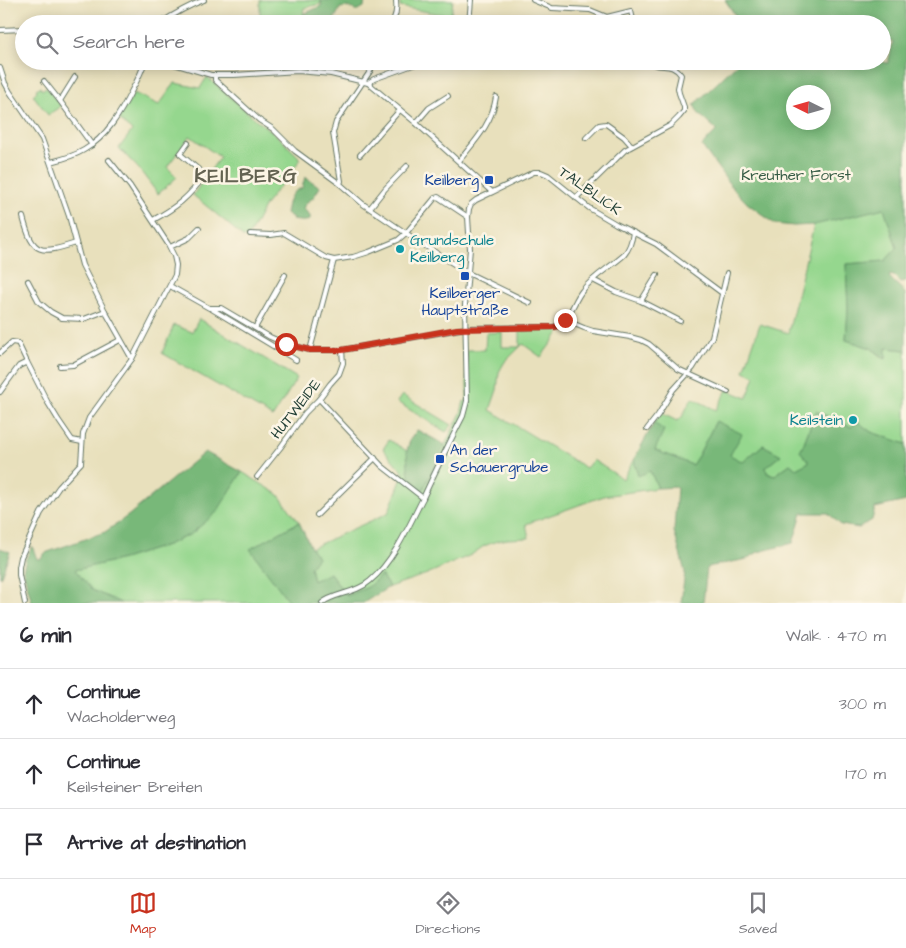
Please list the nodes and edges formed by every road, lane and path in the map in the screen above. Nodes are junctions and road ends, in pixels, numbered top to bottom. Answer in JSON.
{"nodes":[{"id":1,"x":204,"y":0,"type":"edge"},
{"id":2,"x":396,"y":0,"type":"edge"},
{"id":3,"x":472,"y":0,"type":"edge"},
{"id":4,"x":533,"y":0,"type":"edge"},
{"id":5,"x":171,"y":15,"type":"edge"},
{"id":6,"x":395,"y":15,"type":"edge"},
{"id":7,"x":470,"y":15,"type":"edge"},
{"id":8,"x":602,"y":15,"type":"edge"},
{"id":9,"x":615,"y":15,"type":"edge"},
{"id":10,"x":632,"y":15,"type":"edge"},
{"id":11,"x":15,"y":29,"type":"edge"},
{"id":12,"x":0,"y":30,"type":"edge"},
{"id":13,"x":0,"y":68,"type":"edge"},
{"id":14,"x":142,"y":70,"type":"edge"},
{"id":15,"x":196,"y":70,"type":"edge"},
{"id":16,"x":371,"y":70,"type":"edge"},
{"id":17,"x":399,"y":70,"type":"edge"},
{"id":18,"x":678,"y":70,"type":"edge"},
{"id":19,"x":213,"y":75,"type":"junction"},
{"id":20,"x":75,"y":78,"type":"dead end"},
{"id":21,"x":44,"y":81,"type":"dead end"},
{"id":22,"x":366,"y":83,"type":"junction"},
{"id":23,"x":448,"y":96,"type":"dead end"},
{"id":24,"x":496,"y":97,"type":"dead end"},
{"id":25,"x":60,"y":101,"type":"junction"},
{"id":26,"x":400,"y":110,"type":"junction"},
{"id":27,"x":416,"y":122,"type":"junction"},
{"id":28,"x":586,"y":138,"type":"dead end"},
{"id":29,"x":188,"y":143,"type":"dead end"},
{"id":30,"x":92,"y":145,"type":"junction"},
{"id":31,"x":632,"y":146,"type":"junction"},
{"id":32,"x":360,"y":155,"type":"dead end"},
{"id":33,"x":109,"y":160,"type":"dead end"},
{"id":34,"x":459,"y":161,"type":"junction"},
{"id":35,"x":51,"y":162,"type":"junction"},
{"id":36,"x":406,"y":166,"type":"dead end"},
{"id":37,"x":340,"y":184,"type":"junction"},
{"id":38,"x":492,"y":192,"type":"junction"},
{"id":39,"x":576,"y":198,"type":"junction"},
{"id":40,"x":370,"y":208,"type":"junction"},
{"id":41,"x":23,"y":217,"type":"dead end"},
{"id":42,"x":468,"y":217,"type":"junction"},
{"id":43,"x":153,"y":220,"type":"junction"},
{"id":44,"x":199,"y":228,"type":"dead end"},
{"id":45,"x":633,"y":232,"type":"junction"},
{"id":46,"x":406,"y":233,"type":"junction"},
{"id":47,"x":250,"y":234,"type":"dead end"},
{"id":48,"x":76,"y":243,"type":"junction"},
{"id":49,"x":170,"y":247,"type":"junction"},
{"id":50,"x":334,"y":260,"type":"junction"},
{"id":51,"x":468,"y":273,"type":"junction"},
{"id":52,"x":727,"y":274,"type":"dead end"},
{"id":53,"x":285,"y":275,"type":"dead end"},
{"id":54,"x":657,"y":275,"type":"dead end"},
{"id":55,"x":593,"y":280,"type":"junction"},
{"id":56,"x":28,"y":281,"type":"dead end"},
{"id":57,"x":170,"y":286,"type":"junction"},
{"id":58,"x":722,"y":293,"type":"junction"},
{"id":59,"x":641,"y":301,"type":"junction"},
{"id":60,"x":530,"y":303,"type":"dead end"},
{"id":61,"x":209,"y":308,"type":"junction"},
{"id":62,"x":105,"y":311,"type":"junction"},
{"id":63,"x":565,"y":320,"type":"junction"},
{"id":64,"x":680,"y":321,"type":"dead end"},
{"id":65,"x":255,"y":328,"type":"junction"},
{"id":66,"x":466,"y":328,"type":"junction"},
{"id":67,"x":120,"y":340,"type":"junction"},
{"id":68,"x":310,"y":350,"type":"junction"},
{"id":69,"x":342,"y":350,"type":"junction"},
{"id":70,"x":0,"y":353,"type":"edge"},
{"id":71,"x":132,"y":359,"type":"junction"},
{"id":72,"x":296,"y":360,"type":"dead end"},
{"id":73,"x":27,"y":362,"type":"junction"},
{"id":74,"x":60,"y":366,"type":"dead end"},
{"id":75,"x":688,"y":374,"type":"junction"},
{"id":76,"x":0,"y":392,"type":"edge"},
{"id":77,"x":728,"y":392,"type":"dead end"},
{"id":78,"x":319,"y":399,"type":"junction"},
{"id":79,"x":647,"y":429,"type":"dead end"},
{"id":80,"x":82,"y":442,"type":"junction"},
{"id":81,"x":375,"y":458,"type":"junction"},
{"id":82,"x":257,"y":477,"type":"dead end"},
{"id":83,"x":423,"y":498,"type":"junction"},
{"id":84,"x":317,"y":515,"type":"dead end"},
{"id":85,"x":24,"y":603,"type":"edge"},
{"id":86,"x":322,"y":603,"type":"edge"}],
"edges":[{"from":1,"to":5,"type":"street"},
{"from":2,"to":6,"type":"street"},
{"from":3,"to":7,"type":"street"},
{"from":4,"to":8,"type":"street"},
{"from":9,"to":10,"type":"street"},
{"from":11,"to":12,"type":"street"},
{"from":13,"to":35,"type":"street"},
{"from":14,"to":30,"type":"street"},
{"from":15,"to":19,"type":"street"},
{"from":16,"to":22,"type":"street"},
{"from":17,"to":22,"type":"street"},
{"from":18,"to":31,"type":"street"},
{"from":19,"to":22,"type":"street"},
{"from":19,"to":37,"type":"street"},
{"from":20,"to":25,"type":"street"},
{"from":21,"to":25,"type":"street"},
{"from":22,"to":26,"type":"street"},
{"from":22,"to":37,"type":"street"},
{"from":23,"to":27,"type":"street"},
{"from":24,"to":34,"type":"street"},
{"from":25,"to":30,"type":"street"},
{"from":26,"to":27,"type":"street"},
{"from":26,"to":32,"type":"street"},
{"from":27,"to":34,"type":"street"},
{"from":28,"to":31,"type":"street"},
{"from":29,"to":43,"type":"street"},
{"from":30,"to":35,"type":"street"},
{"from":31,"to":39,"type":"street"},
{"from":33,"to":43,"type":"street"},
{"from":34,"to":38,"type":"street"},
{"from":35,"to":48,"type":"street"},
{"from":36,"to":40,"type":"street"},
{"from":37,"to":40,"type":"street"},
{"from":38,"to":39,"type":"street","name":"TALBLICK"},
{"from":38,"to":42,"type":"street","name":"TALBLICK"},
{"from":39,"to":45,"type":"street","name":"TALBLICK"},
{"from":40,"to":46,"type":"street"},
{"from":41,"to":48,"type":"street"},
{"from":42,"to":46,"type":"street"},
{"from":42,"to":51,"type":"street"},
{"from":43,"to":49,"type":"street"},
{"from":44,"to":49,"type":"street"},
{"from":45,"to":55,"type":"street"},
{"from":45,"to":58,"type":"street","name":"TALBLICK"},
{"from":46,"to":50,"type":"street"},
{"from":46,"to":51,"type":"street"},
{"from":47,"to":50,"type":"street"},
{"from":48,"to":62,"type":"street"},
{"from":49,"to":57,"type":"street"},
{"from":50,"to":68,"type":"street"},
{"from":51,"to":60,"type":"street"},
{"from":51,"to":66,"type":"street"},
{"from":52,"to":58,"type":"street"},
{"from":53,"to":65,"type":"street"},
{"from":54,"to":59,"type":"street"},
{"from":55,"to":59,"type":"street"},
{"from":55,"to":63,"type":"street"},
{"from":56,"to":62,"type":"street"},
{"from":57,"to":61,"type":"street"},
{"from":57,"to":71,"type":"street"},
{"from":58,"to":75,"type":"street"},
{"from":59,"to":64,"type":"street"},
{"from":61,"to":65,"type":"street"},
{"from":61,"to":72,"type":"street"},
{"from":62,"to":67,"type":"street"},
{"from":63,"to":66,"type":"street"},
{"from":63,"to":75,"type":"street"},
{"from":65,"to":68,"type":"street"},
{"from":66,"to":69,"type":"street"},
{"from":66,"to":83,"type":"street"},
{"from":67,"to":71,"type":"street"},
{"from":67,"to":74,"type":"street"},
{"from":68,"to":69,"type":"street"},
{"from":69,"to":78,"type":"street","name":"HUTWEIDE"},
{"from":70,"to":73,"type":"street"},
{"from":71,"to":80,"type":"street"},
{"from":73,"to":76,"type":"street"},
{"from":73,"to":80,"type":"street"},
{"from":75,"to":77,"type":"street"},
{"from":75,"to":79,"type":"street"},
{"from":78,"to":81,"type":"street"},
{"from":78,"to":82,"type":"street","name":"HUTWEIDE"},
{"from":80,"to":85,"type":"street"},
{"from":81,"to":83,"type":"street"},
{"from":81,"to":84,"type":"street"},
{"from":83,"to":86,"type":"street"}]}
